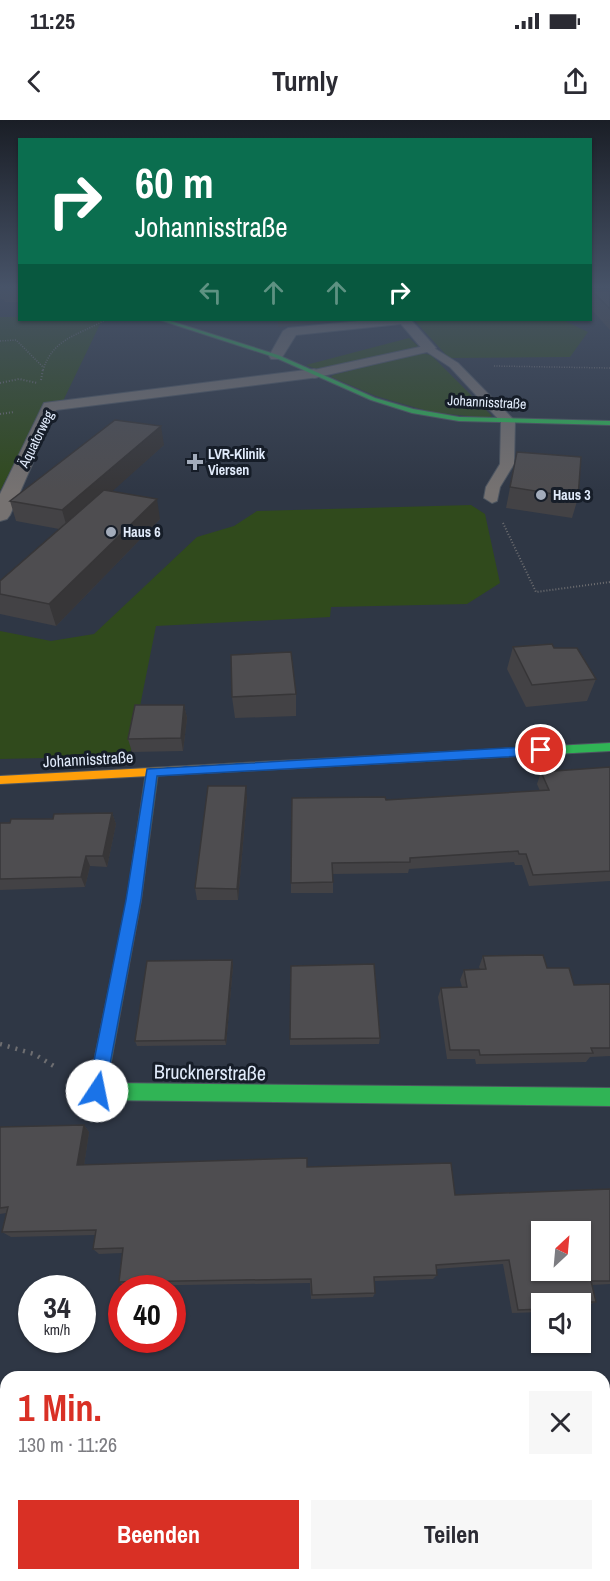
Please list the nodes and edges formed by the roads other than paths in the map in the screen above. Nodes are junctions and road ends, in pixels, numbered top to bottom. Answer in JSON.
{"nodes":[{"id":1,"x":398,"y":355,"type":"edge"},
{"id":2,"x":440,"y":355,"type":"edge"},
{"id":3,"x":276,"y":356,"type":"edge"},
{"id":4,"x":314,"y":375,"type":"junction"},
{"id":5,"x":508,"y":421,"type":"junction"},
{"id":6,"x":610,"y":423,"type":"edge"},
{"id":7,"x":492,"y":498,"type":"road end"},
{"id":8,"x":0,"y":515,"type":"edge"},
{"id":9,"x":610,"y":747,"type":"edge"},
{"id":10,"x":152,"y":772,"type":"junction"},
{"id":11,"x":0,"y":780,"type":"edge"},
{"id":12,"x":610,"y":1097,"type":"edge"}],
"edges":[{"from":1,"to":4,"type":"lane"},
{"from":2,"to":5,"type":"lane"},
{"from":3,"to":4,"type":"street","name":"Johannisstraße"},
{"from":4,"to":5,"type":"street","name":"Johannisstraße"},
{"from":4,"to":8,"type":"street","name":"Äquatorweg"},
{"from":5,"to":6,"type":"street","name":"Johannisstraße"},
{"from":5,"to":7,"type":"lane"},
{"from":9,"to":10,"type":"street","name":"Johannisstraße"},
{"from":10,"to":11,"type":"street","name":"Johannisstraße"},
{"from":10,"to":12,"type":"street","name":"Brucknerstraße"}]}
